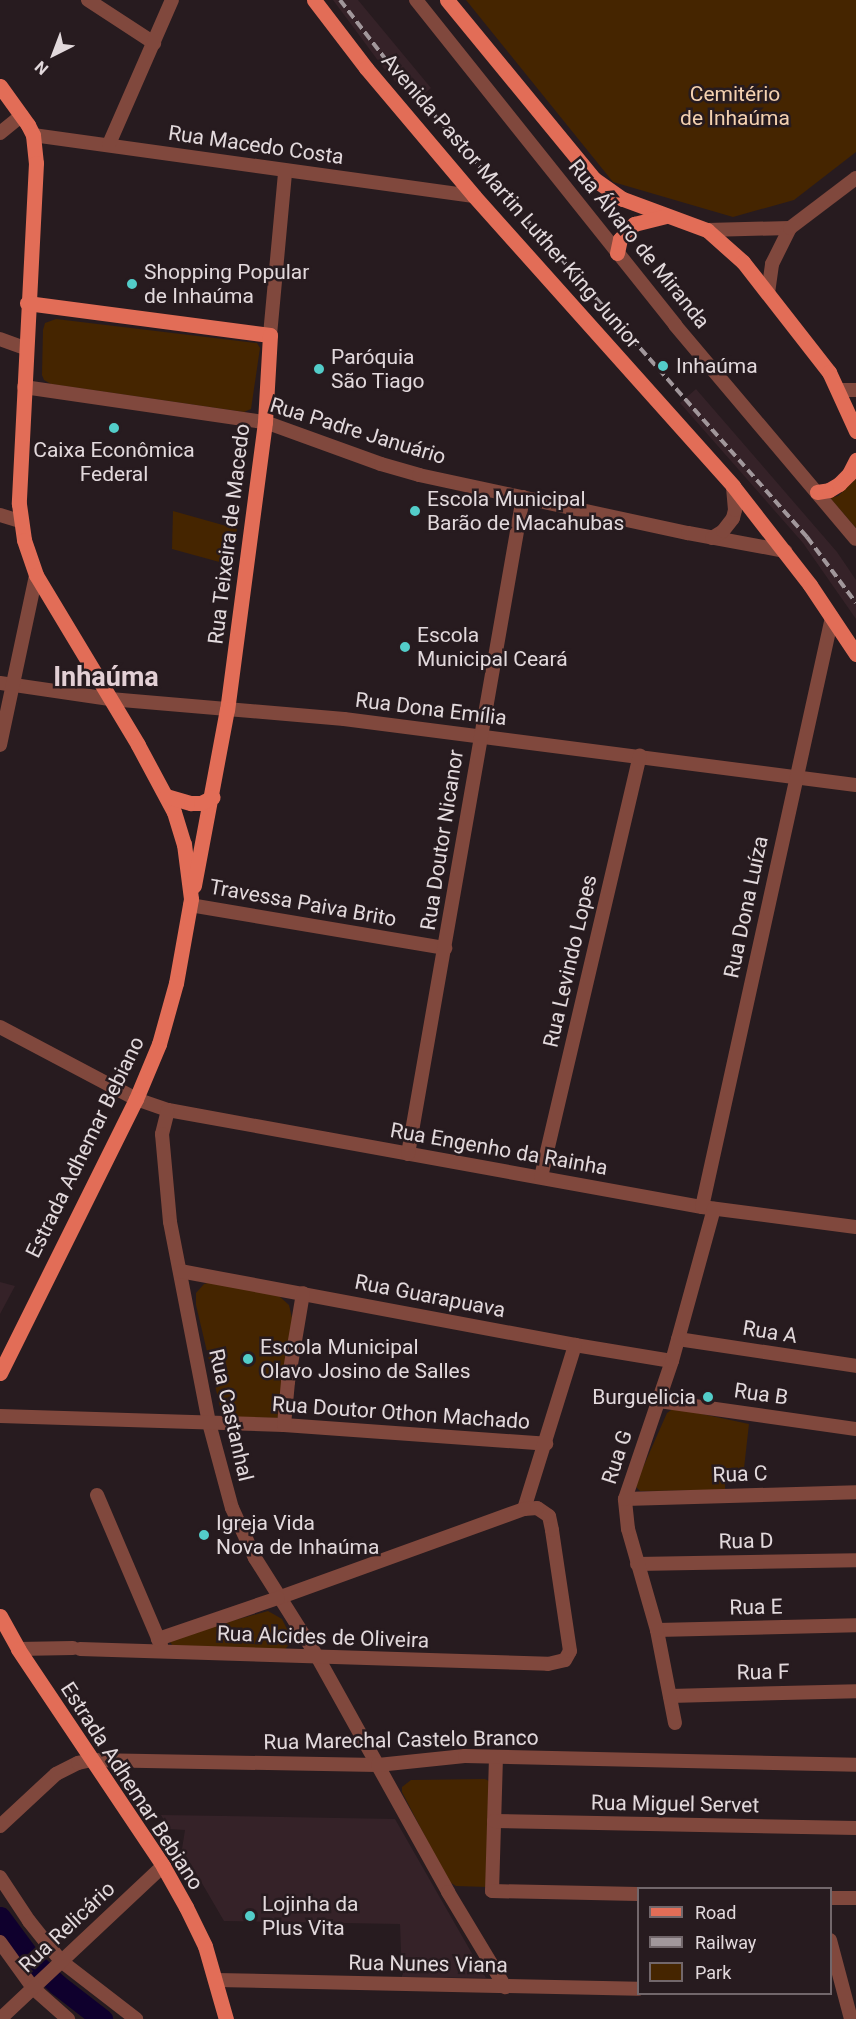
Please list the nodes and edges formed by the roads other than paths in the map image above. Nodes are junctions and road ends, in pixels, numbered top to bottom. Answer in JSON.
{"nodes":[{"id":1,"x":88,"y":0,"type":"edge"},
{"id":2,"x":172,"y":0,"type":"edge"},
{"id":3,"x":314,"y":0,"type":"edge"},
{"id":4,"x":416,"y":0,"type":"edge"},
{"id":5,"x":447,"y":0,"type":"edge"},
{"id":6,"x":153,"y":43,"type":"junction"},
{"id":7,"x":0,"y":86,"type":"edge"},
{"id":8,"x":22,"y":115,"type":"junction"},
{"id":9,"x":0,"y":133,"type":"edge"},
{"id":10,"x":33,"y":135,"type":"junction"},
{"id":11,"x":109,"y":144,"type":"junction"},
{"id":12,"x":285,"y":172,"type":"junction"},
{"id":13,"x":856,"y":178,"type":"edge"},
{"id":14,"x":474,"y":196,"type":"junction"},
{"id":15,"x":668,"y":215,"type":"junction"},
{"id":16,"x":790,"y":228,"type":"junction"},
{"id":17,"x":707,"y":230,"type":"junction"},
{"id":18,"x":617,"y":253,"type":"junction"},
{"id":19,"x":768,"y":293,"type":"junction"},
{"id":20,"x":27,"y":303,"type":"junction"},
{"id":21,"x":270,"y":335,"type":"junction"},
{"id":22,"x":0,"y":339,"type":"edge"},
{"id":23,"x":25,"y":348,"type":"junction"},
{"id":24,"x":24,"y":387,"type":"junction"},
{"id":25,"x":839,"y":390,"type":"junction"},
{"id":26,"x":856,"y":390,"type":"edge"},
{"id":27,"x":265,"y":422,"type":"junction"},
{"id":28,"x":856,"y":430,"type":"edge"},
{"id":29,"x":856,"y":460,"type":"edge"},
{"id":30,"x":734,"y":486,"type":"junction"},
{"id":31,"x":817,"y":492,"type":"junction"},
{"id":32,"x":523,"y":497,"type":"junction"},
{"id":33,"x":0,"y":515,"type":"edge"},
{"id":34,"x":20,"y":521,"type":"junction"},
{"id":35,"x":712,"y":538,"type":"junction"},
{"id":36,"x":856,"y":539,"type":"edge"},
{"id":37,"x":785,"y":551,"type":"junction"},
{"id":38,"x":36,"y":575,"type":"junction"},
{"id":39,"x":832,"y":617,"type":"junction"},
{"id":40,"x":856,"y":654,"type":"edge"},
{"id":41,"x":6,"y":684,"type":"edge"},
{"id":42,"x":110,"y":699,"type":"junction"},
{"id":43,"x":227,"y":709,"type":"junction"},
{"id":44,"x":480,"y":736,"type":"junction"},
{"id":45,"x":0,"y":745,"type":"edge"},
{"id":46,"x":640,"y":755,"type":"junction"},
{"id":47,"x":796,"y":777,"type":"junction"},
{"id":48,"x":856,"y":785,"type":"edge"},
{"id":49,"x":166,"y":796,"type":"junction"},
{"id":50,"x":213,"y":797,"type":"junction"},
{"id":51,"x":190,"y":902,"type":"junction"},
{"id":52,"x":445,"y":948,"type":"junction"},
{"id":53,"x":0,"y":1027,"type":"edge"},
{"id":54,"x":136,"y":1099,"type":"junction"},
{"id":55,"x":168,"y":1110,"type":"junction"},
{"id":56,"x":408,"y":1154,"type":"junction"},
{"id":57,"x":541,"y":1177,"type":"junction"},
{"id":58,"x":708,"y":1208,"type":"junction"},
{"id":59,"x":856,"y":1227,"type":"edge"},
{"id":60,"x":180,"y":1271,"type":"junction"},
{"id":61,"x":303,"y":1293,"type":"junction"},
{"id":62,"x":678,"y":1339,"type":"junction"},
{"id":63,"x":575,"y":1346,"type":"junction"},
{"id":64,"x":672,"y":1361,"type":"junction"},
{"id":65,"x":856,"y":1366,"type":"edge"},
{"id":66,"x":0,"y":1372,"type":"edge"},
{"id":67,"x":659,"y":1401,"type":"junction"},
{"id":68,"x":0,"y":1416,"type":"edge"},
{"id":69,"x":209,"y":1423,"type":"junction"},
{"id":70,"x":284,"y":1425,"type":"junction"},
{"id":71,"x":856,"y":1429,"type":"edge"},
{"id":72,"x":546,"y":1444,"type":"junction"},
{"id":73,"x":856,"y":1492,"type":"edge"},
{"id":74,"x":97,"y":1495,"type":"dead end"},
{"id":75,"x":625,"y":1499,"type":"junction"},
{"id":76,"x":524,"y":1509,"type":"junction"},
{"id":77,"x":856,"y":1560,"type":"edge"},
{"id":78,"x":638,"y":1564,"type":"junction"},
{"id":79,"x":278,"y":1598,"type":"junction"},
{"id":80,"x":0,"y":1616,"type":"edge"},
{"id":81,"x":856,"y":1625,"type":"edge"},
{"id":82,"x":657,"y":1630,"type":"junction"},
{"id":83,"x":158,"y":1639,"type":"junction"},
{"id":84,"x":18,"y":1649,"type":"junction"},
{"id":85,"x":164,"y":1653,"type":"junction"},
{"id":86,"x":318,"y":1658,"type":"junction"},
{"id":87,"x":856,"y":1691,"type":"edge"},
{"id":88,"x":670,"y":1696,"type":"junction"},
{"id":89,"x":675,"y":1723,"type":"dead end"},
{"id":90,"x":496,"y":1757,"type":"junction"},
{"id":91,"x":91,"y":1760,"type":"junction"},
{"id":92,"x":378,"y":1765,"type":"junction"},
{"id":93,"x":856,"y":1765,"type":"edge"},
{"id":94,"x":494,"y":1821,"type":"junction"},
{"id":95,"x":0,"y":1826,"type":"edge"},
{"id":96,"x":856,"y":1828,"type":"edge"},
{"id":97,"x":163,"y":1866,"type":"junction"},
{"id":98,"x":0,"y":1877,"type":"edge"},
{"id":99,"x":637,"y":1894,"type":"edge"},
{"id":100,"x":832,"y":1898,"type":"edge"},
{"id":101,"x":856,"y":1898,"type":"edge"},
{"id":102,"x":0,"y":1942,"type":"edge"},
{"id":103,"x":832,"y":1948,"type":"edge"},
{"id":104,"x":59,"y":1963,"type":"junction"},
{"id":105,"x":216,"y":1980,"type":"junction"},
{"id":106,"x":35,"y":1985,"type":"junction"},
{"id":107,"x":505,"y":1987,"type":"junction"},
{"id":108,"x":637,"y":1989,"type":"edge"},
{"id":109,"x":837,"y":1990,"type":"edge"},
{"id":110,"x":0,"y":2019,"type":"edge"},
{"id":111,"x":68,"y":2019,"type":"edge"},
{"id":112,"x":136,"y":2019,"type":"edge"},
{"id":113,"x":226,"y":2019,"type":"edge"},
{"id":114,"x":851,"y":2019,"type":"edge"}],
"edges":[{"from":1,"to":6,"type":"street"},
{"from":2,"to":6,"type":"street"},
{"from":3,"to":14,"type":"main road","name":"Avenida Pastor Martin Luther King Junior"},
{"from":4,"to":18,"type":"street","name":"Rua Álvaro de Miranda"},
{"from":5,"to":15,"type":"main road"},
{"from":6,"to":11,"type":"street"},
{"from":7,"to":8,"type":"main road","name":"Estrada Adhemar Bebiano"},
{"from":8,"to":9,"type":"street"},
{"from":8,"to":10,"type":"main road","name":"Estrada Adhemar Bebiano"},
{"from":10,"to":11,"type":"street","name":"Rua Macedo Costa"},
{"from":10,"to":20,"type":"main road","name":"Estrada Adhemar Bebiano"},
{"from":11,"to":12,"type":"street","name":"Rua Macedo Costa"},
{"from":12,"to":14,"type":"street","name":"Rua Macedo Costa"},
{"from":12,"to":21,"type":"street","name":"Rua Teixeira de Macedo"},
{"from":13,"to":16,"type":"street"},
{"from":14,"to":30,"type":"main road","name":"Avenida Pastor Martin Luther King Junior"},
{"from":15,"to":17,"type":"main road"},
{"from":15,"to":18,"type":"main road"},
{"from":16,"to":17,"type":"street"},
{"from":16,"to":19,"type":"street"},
{"from":17,"to":19,"type":"main road"},
{"from":18,"to":31,"type":"street","name":"Rua Álvaro de Miranda"},
{"from":19,"to":25,"type":"main road"},
{"from":20,"to":21,"type":"main road"},
{"from":20,"to":23,"type":"main road","name":"Estrada Adhemar Bebiano"},
{"from":21,"to":27,"type":"main road","name":"Rua Teixeira de Macedo"},
{"from":22,"to":23,"type":"street"},
{"from":23,"to":24,"type":"main road","name":"Estrada Adhemar Bebiano"},
{"from":24,"to":27,"type":"street","name":"Rua Padre Januário"},
{"from":24,"to":34,"type":"main road","name":"Estrada Adhemar Bebiano"},
{"from":25,"to":26,"type":"street"},
{"from":25,"to":28,"type":"main road"},
{"from":27,"to":32,"type":"street","name":"Rua Padre Januário"},
{"from":27,"to":43,"type":"main road","name":"Rua Teixeira de Macedo"},
{"from":29,"to":31,"type":"main road"},
{"from":30,"to":35,"type":"street"},
{"from":30,"to":37,"type":"main road","name":"Avenida Pastor Martin Luther King Junior"},
{"from":31,"to":36,"type":"street","name":"Rua Álvaro de Miranda"},
{"from":32,"to":35,"type":"street","name":"Rua Padre Januário"},
{"from":32,"to":44,"type":"street","name":"Rua Doutor Nicanor"},
{"from":33,"to":34,"type":"street"},
{"from":34,"to":38,"type":"main road","name":"Estrada Adhemar Bebiano"},
{"from":35,"to":37,"type":"street","name":"Rua Padre Januário"},
{"from":37,"to":39,"type":"main road","name":"Avenida Pastor Martin Luther King Junior"},
{"from":38,"to":41,"type":"street"},
{"from":38,"to":42,"type":"main road","name":"Estrada Adhemar Bebiano"},
{"from":39,"to":40,"type":"main road","name":"Avenida Pastor Martin Luther King Junior"},
{"from":39,"to":47,"type":"street","name":"Rua Dona Luíza"},
{"from":41,"to":42,"type":"street","name":"Rua Dona Emília"},
{"from":41,"to":45,"type":"street"},
{"from":42,"to":43,"type":"street","name":"Rua Dona Emília"},
{"from":42,"to":49,"type":"main road","name":"Estrada Adhemar Bebiano"},
{"from":43,"to":44,"type":"street","name":"Rua Dona Emília"},
{"from":43,"to":50,"type":"main road","name":"Rua Teixeira de Macedo"},
{"from":44,"to":46,"type":"street","name":"Rua Dona Emília"},
{"from":44,"to":52,"type":"street","name":"Rua Doutor Nicanor"},
{"from":46,"to":47,"type":"street","name":"Rua Dona Emília"},
{"from":46,"to":57,"type":"street","name":"Rua Levindo Lopes"},
{"from":47,"to":48,"type":"street","name":"Rua Dona Emília"},
{"from":47,"to":58,"type":"street","name":"Rua Dona Luíza"},
{"from":49,"to":50,"type":"main road"},
{"from":49,"to":51,"type":"main road","name":"Estrada Adhemar Bebiano"},
{"from":50,"to":51,"type":"main road","name":"Rua Teixeira de Macedo"},
{"from":51,"to":52,"type":"street","name":"Travessa Paiva Brito"},
{"from":51,"to":54,"type":"main road","name":"Estrada Adhemar Bebiano"},
{"from":52,"to":56,"type":"street","name":"Rua Doutor Nicanor"},
{"from":53,"to":54,"type":"street","name":"Rua Engenho da Rainha"},
{"from":54,"to":55,"type":"street","name":"Rua Engenho da Rainha"},
{"from":54,"to":66,"type":"main road","name":"Estrada Adhemar Bebiano"},
{"from":55,"to":56,"type":"street","name":"Rua Engenho da Rainha"},
{"from":55,"to":60,"type":"street","name":"Rua Castanhal"},
{"from":56,"to":57,"type":"street","name":"Rua Engenho da Rainha"},
{"from":57,"to":58,"type":"street","name":"Rua Engenho da Rainha"},
{"from":58,"to":59,"type":"street","name":"Rua Engenho da Rainha"},
{"from":58,"to":62,"type":"street","name":"Rua G"},
{"from":60,"to":61,"type":"street","name":"Rua Guarapuava"},
{"from":60,"to":69,"type":"street","name":"Rua Castanhal"},
{"from":61,"to":63,"type":"street","name":"Rua Guarapuava"},
{"from":61,"to":70,"type":"street"},
{"from":62,"to":64,"type":"street","name":"Rua G"},
{"from":62,"to":65,"type":"street","name":"Rua A"},
{"from":63,"to":64,"type":"street","name":"Rua Guarapuava"},
{"from":63,"to":72,"type":"street"},
{"from":64,"to":67,"type":"street","name":"Rua G"},
{"from":67,"to":71,"type":"street","name":"Rua B"},
{"from":67,"to":75,"type":"street","name":"Rua G"},
{"from":68,"to":69,"type":"street","name":"Rua Doutor Othon Machado"},
{"from":69,"to":70,"type":"street","name":"Rua Doutor Othon Machado"},
{"from":69,"to":79,"type":"street","name":"Rua Castanhal"},
{"from":70,"to":72,"type":"street","name":"Rua Doutor Othon Machado"},
{"from":72,"to":76,"type":"street"},
{"from":73,"to":75,"type":"street","name":"Rua C"},
{"from":74,"to":83,"type":"street"},
{"from":75,"to":78,"type":"street","name":"Rua G"},
{"from":76,"to":79,"type":"street"},
{"from":76,"to":86,"type":"street","name":"Rua Alcides de Oliveira"},
{"from":77,"to":78,"type":"street","name":"Rua D"},
{"from":78,"to":82,"type":"street","name":"Rua G"},
{"from":79,"to":83,"type":"street"},
{"from":79,"to":86,"type":"street","name":"Rua Castanhal"},
{"from":80,"to":84,"type":"main road","name":"Estrada Adhemar Bebiano"},
{"from":81,"to":82,"type":"street","name":"Rua E"},
{"from":82,"to":88,"type":"street","name":"Rua G"},
{"from":83,"to":85,"type":"street"},
{"from":84,"to":85,"type":"street","name":"Rua Alcides de Oliveira"},
{"from":84,"to":91,"type":"main road","name":"Estrada Adhemar Bebiano"},
{"from":85,"to":86,"type":"street","name":"Rua Alcides de Oliveira"},
{"from":86,"to":92,"type":"street","name":"Rua Castanhal"},
{"from":87,"to":88,"type":"street","name":"Rua F"},
{"from":88,"to":89,"type":"street","name":"Rua G"},
{"from":90,"to":92,"type":"street","name":"Rua Marechal Castelo Branco"},
{"from":90,"to":93,"type":"street","name":"Rua Marechal Castelo Branco"},
{"from":90,"to":94,"type":"street"},
{"from":91,"to":92,"type":"street","name":"Rua Marechal Castelo Branco"},
{"from":91,"to":95,"type":"street","name":"Rua Marechal Castelo Branco"},
{"from":91,"to":97,"type":"main road","name":"Estrada Adhemar Bebiano"},
{"from":92,"to":107,"type":"street","name":"Rua Castanhal"},
{"from":94,"to":96,"type":"street","name":"Rua Miguel Servet"},
{"from":94,"to":99,"type":"street"},
{"from":97,"to":104,"type":"street","name":"Rua Relicário"},
{"from":97,"to":105,"type":"main road","name":"Estrada Adhemar Bebiano"},
{"from":98,"to":104,"type":"street"},
{"from":100,"to":101,"type":"street"},
{"from":102,"to":106,"type":"street"},
{"from":103,"to":109,"type":"street"},
{"from":104,"to":106,"type":"street","name":"Rua Relicário"},
{"from":104,"to":112,"type":"street"},
{"from":105,"to":107,"type":"street","name":"Rua Nunes Viana"},
{"from":105,"to":113,"type":"main road","name":"Estrada Adhemar Bebiano"},
{"from":106,"to":110,"type":"street","name":"Rua Relicário"},
{"from":106,"to":111,"type":"street"},
{"from":107,"to":108,"type":"street","name":"Rua Nunes Viana"},
{"from":109,"to":114,"type":"street"}]}
